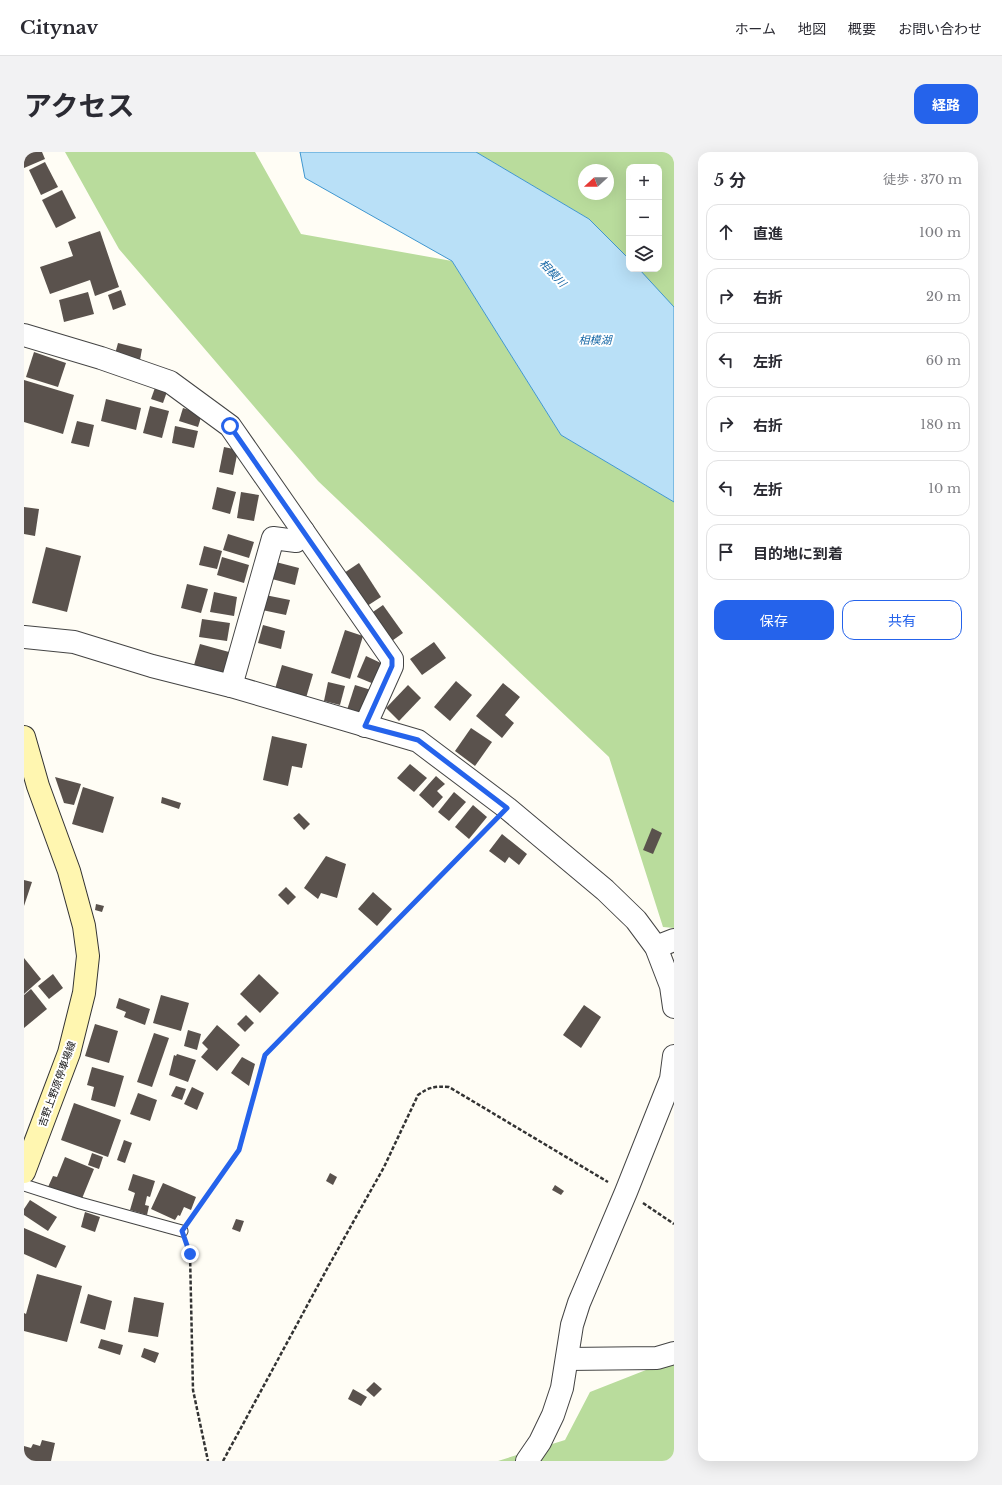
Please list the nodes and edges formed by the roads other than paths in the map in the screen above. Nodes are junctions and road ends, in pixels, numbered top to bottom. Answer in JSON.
{"nodes":[{"id":1,"x":24,"y":335,"type":"edge"},
{"id":2,"x":302,"y":531,"type":"junction"},
{"id":3,"x":24,"y":637,"type":"edge"},
{"id":4,"x":231,"y":686,"type":"junction"},
{"id":5,"x":365,"y":726,"type":"junction"},
{"id":6,"x":24,"y":737,"type":"edge"},
{"id":7,"x":665,"y":944,"type":"edge"},
{"id":8,"x":674,"y":1007,"type":"edge"},
{"id":9,"x":674,"y":1056,"type":"edge"},
{"id":10,"x":24,"y":1172,"type":"edge"},
{"id":11,"x":24,"y":1185,"type":"edge"},
{"id":12,"x":182,"y":1231,"type":"road end"},
{"id":13,"x":674,"y":1353,"type":"edge"},
{"id":14,"x":567,"y":1359,"type":"junction"},
{"id":15,"x":527,"y":1461,"type":"edge"}],
"edges":[{"from":1,"to":2,"type":"street"},
{"from":2,"to":4,"type":"street"},
{"from":2,"to":5,"type":"street"},
{"from":3,"to":4,"type":"street"},
{"from":4,"to":5,"type":"street"},
{"from":5,"to":7,"type":"street"},
{"from":6,"to":10,"type":"main road","name":"吉野上野原停車場線"},
{"from":7,"to":8,"type":"street"},
{"from":9,"to":14,"type":"street"},
{"from":11,"to":12,"type":"lane"},
{"from":13,"to":14,"type":"street"},
{"from":14,"to":15,"type":"street"}]}
